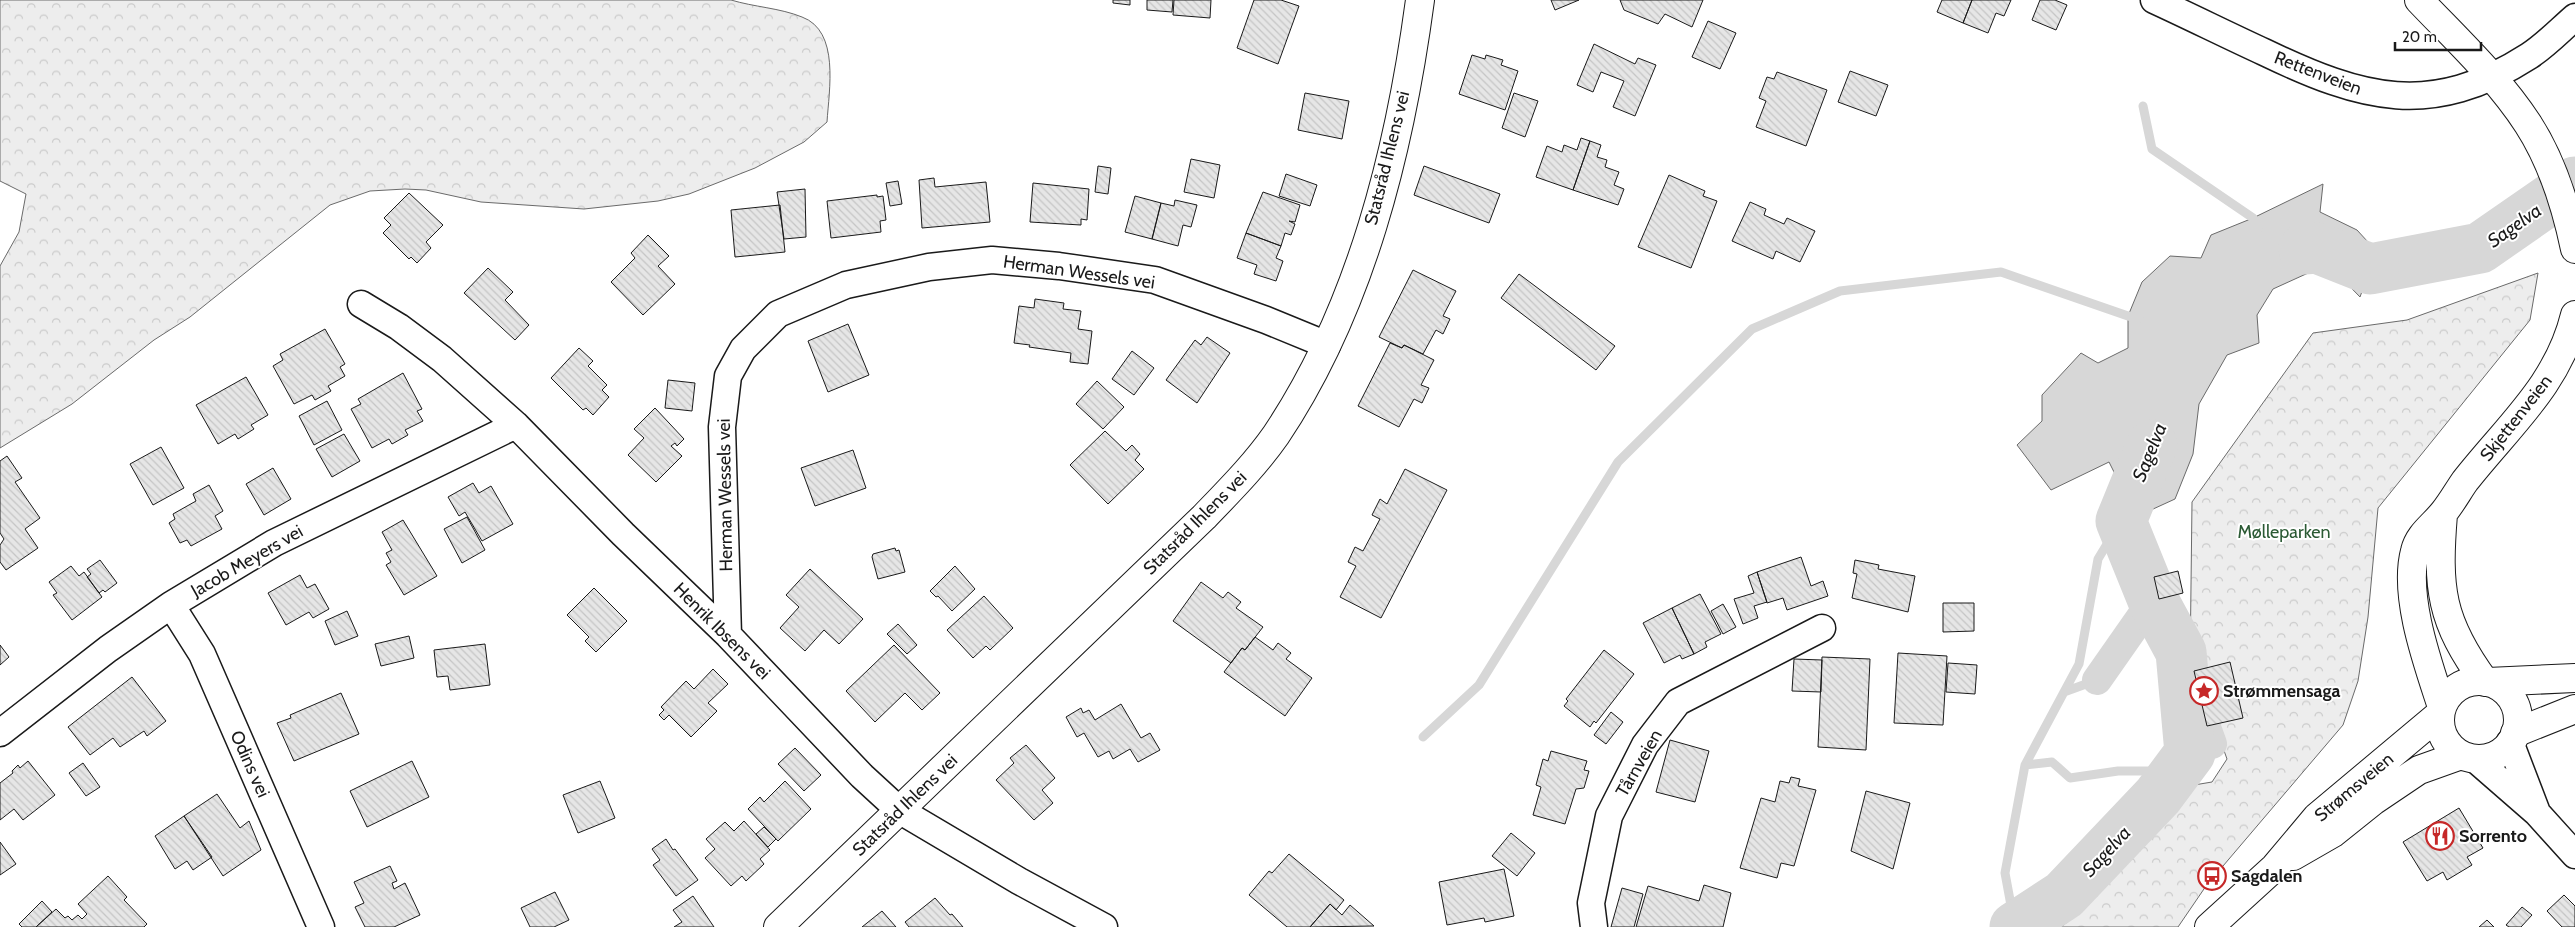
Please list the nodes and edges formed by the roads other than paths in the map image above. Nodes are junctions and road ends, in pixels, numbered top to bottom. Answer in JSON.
{"nodes":[{"id":1,"x":1420,"y":0,"type":"edge"},
{"id":2,"x":2154,"y":0,"type":"edge"},
{"id":3,"x":2420,"y":0,"type":"edge"},
{"id":4,"x":2575,"y":17,"type":"edge"},
{"id":5,"x":2490,"y":76,"type":"junction"},
{"id":6,"x":2575,"y":249,"type":"edge"},
{"id":7,"x":361,"y":304,"type":"dead end"},
{"id":8,"x":2575,"y":315,"type":"edge"},
{"id":9,"x":1327,"y":345,"type":"junction"},
{"id":10,"x":516,"y":425,"type":"junction"},
{"id":11,"x":2443,"y":514,"type":"junction"},
{"id":12,"x":171,"y":605,"type":"junction"},
{"id":13,"x":1822,"y":628,"type":"dead end"},
{"id":14,"x":728,"y":635,"type":"junction"},
{"id":15,"x":2575,"y":678,"type":"edge"},
{"id":16,"x":2486,"y":682,"type":"junction"},
{"id":17,"x":2441,"y":710,"type":"junction"},
{"id":18,"x":2575,"y":710,"type":"edge"},
{"id":19,"x":0,"y":733,"type":"edge"},
{"id":20,"x":2513,"y":738,"type":"junction"},
{"id":21,"x":2468,"y":757,"type":"junction"},
{"id":22,"x":900,"y":810,"type":"junction"},
{"id":23,"x":2537,"y":813,"type":"junction"},
{"id":24,"x":2575,"y":855,"type":"edge"},
{"id":25,"x":2275,"y":867,"type":"junction"},
{"id":26,"x":321,"y":927,"type":"edge"},
{"id":27,"x":778,"y":927,"type":"edge"},
{"id":28,"x":1104,"y":927,"type":"edge"},
{"id":29,"x":1594,"y":927,"type":"edge"},
{"id":30,"x":2209,"y":927,"type":"edge"}],
"edges":[{"from":1,"to":9,"type":"main road","name":"Statsråd Ihlens vei"},
{"from":2,"to":5,"type":"street","name":"Rettenveien"},
{"from":3,"to":5,"type":"main road"},
{"from":4,"to":5,"type":"street","name":"Rettenveien"},
{"from":5,"to":6,"type":"main road"},
{"from":7,"to":10,"type":"street","name":"Henrik Ibsens vei"},
{"from":8,"to":11,"type":"main road","name":"Skjettenveien"},
{"from":9,"to":14,"type":"street","name":"Herman Wessels vei"},
{"from":9,"to":22,"type":"main road","name":"Statsråd Ihlens vei"},
{"from":10,"to":12,"type":"street","name":"Jacob Meyers vei"},
{"from":10,"to":14,"type":"street","name":"Henrik Ibsens vei"},
{"from":11,"to":16,"type":"main road"},
{"from":11,"to":17,"type":"main road","name":"Skjettenveien"},
{"from":12,"to":19,"type":"street","name":"Jacob Meyers vei"},
{"from":12,"to":26,"type":"street","name":"Odins vei"},
{"from":13,"to":29,"type":"street","name":"Tårnveien"},
{"from":14,"to":22,"type":"street","name":"Henrik Ibsens vei"},
{"from":15,"to":16,"type":"main road"},
{"from":16,"to":17,"type":"main road"},
{"from":16,"to":20,"type":"main road"},
{"from":17,"to":21,"type":"main road"},
{"from":17,"to":25,"type":"main road","name":"Strømsveien"},
{"from":18,"to":20,"type":"main road"},
{"from":20,"to":21,"type":"main road"},
{"from":20,"to":23,"type":"street"},
{"from":21,"to":23,"type":"street"},
{"from":21,"to":25,"type":"main road","name":"Strømsveien"},
{"from":22,"to":27,"type":"main road","name":"Statsråd Ihlens vei"},
{"from":22,"to":28,"type":"street","name":"Henrik Ibsens vei"},
{"from":23,"to":24,"type":"street"},
{"from":25,"to":30,"type":"main road","name":"Strømsveien"}]}
